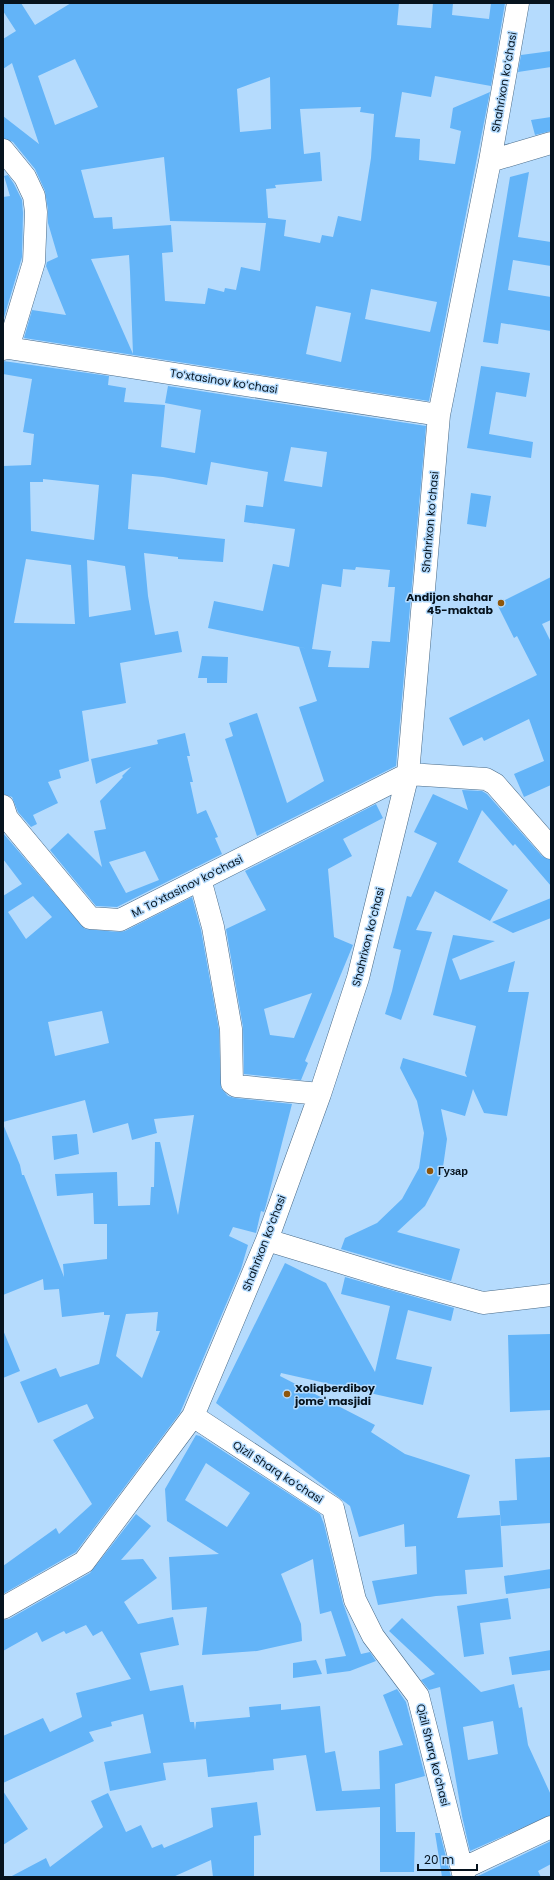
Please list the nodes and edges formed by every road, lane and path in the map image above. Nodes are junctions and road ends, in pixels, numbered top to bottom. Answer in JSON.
{"nodes":[{"id":1,"x":518,"y":3,"type":"edge"},
{"id":2,"x":551,"y":143,"type":"edge"},
{"id":3,"x":3,"y":150,"type":"edge"},
{"id":4,"x":490,"y":162,"type":"junction"},
{"id":5,"x":6,"y":348,"type":"edge"},
{"id":6,"x":439,"y":415,"type":"junction"},
{"id":7,"x":408,"y":774,"type":"junction"},
{"id":8,"x":3,"y":806,"type":"edge"},
{"id":9,"x":551,"y":848,"type":"edge"},
{"id":10,"x":200,"y":879,"type":"junction"},
{"id":11,"x":320,"y":1094,"type":"junction"},
{"id":12,"x":267,"y":1240,"type":"junction"},
{"id":13,"x":551,"y":1295,"type":"edge"},
{"id":14,"x":193,"y":1416,"type":"junction"},
{"id":15,"x":3,"y":1608,"type":"edge"},
{"id":16,"x":551,"y":1827,"type":"edge"},
{"id":17,"x":463,"y":1873,"type":"edge"}],
"edges":[{"from":1,"to":4,"type":"street","name":"Shahrixon koʻchasi"},
{"from":2,"to":4,"type":"street"},
{"from":3,"to":5,"type":"street"},
{"from":4,"to":6,"type":"street","name":"Shahrixon koʻchasi"},
{"from":5,"to":6,"type":"street","name":"Toʻxtasinov koʻchasi"},
{"from":6,"to":7,"type":"street","name":"Shahrixon koʻchasi"},
{"from":7,"to":9,"type":"street"},
{"from":7,"to":10,"type":"street","name":"M. Toʻxtasinov koʻchasi"},
{"from":7,"to":11,"type":"street","name":"Shahrixon koʻchasi"},
{"from":8,"to":10,"type":"street","name":"M. Toʻxtasinov koʻchasi"},
{"from":10,"to":11,"type":"street"},
{"from":11,"to":12,"type":"street","name":"Shahrixon koʻchasi"},
{"from":12,"to":13,"type":"street"},
{"from":12,"to":14,"type":"street","name":"Shahrixon koʻchasi"},
{"from":14,"to":15,"type":"street","name":"Shahrixon koʻchasi"},
{"from":14,"to":17,"type":"street","name":"Qizil Sharq koʻchasi"},
{"from":16,"to":17,"type":"street"}]}
